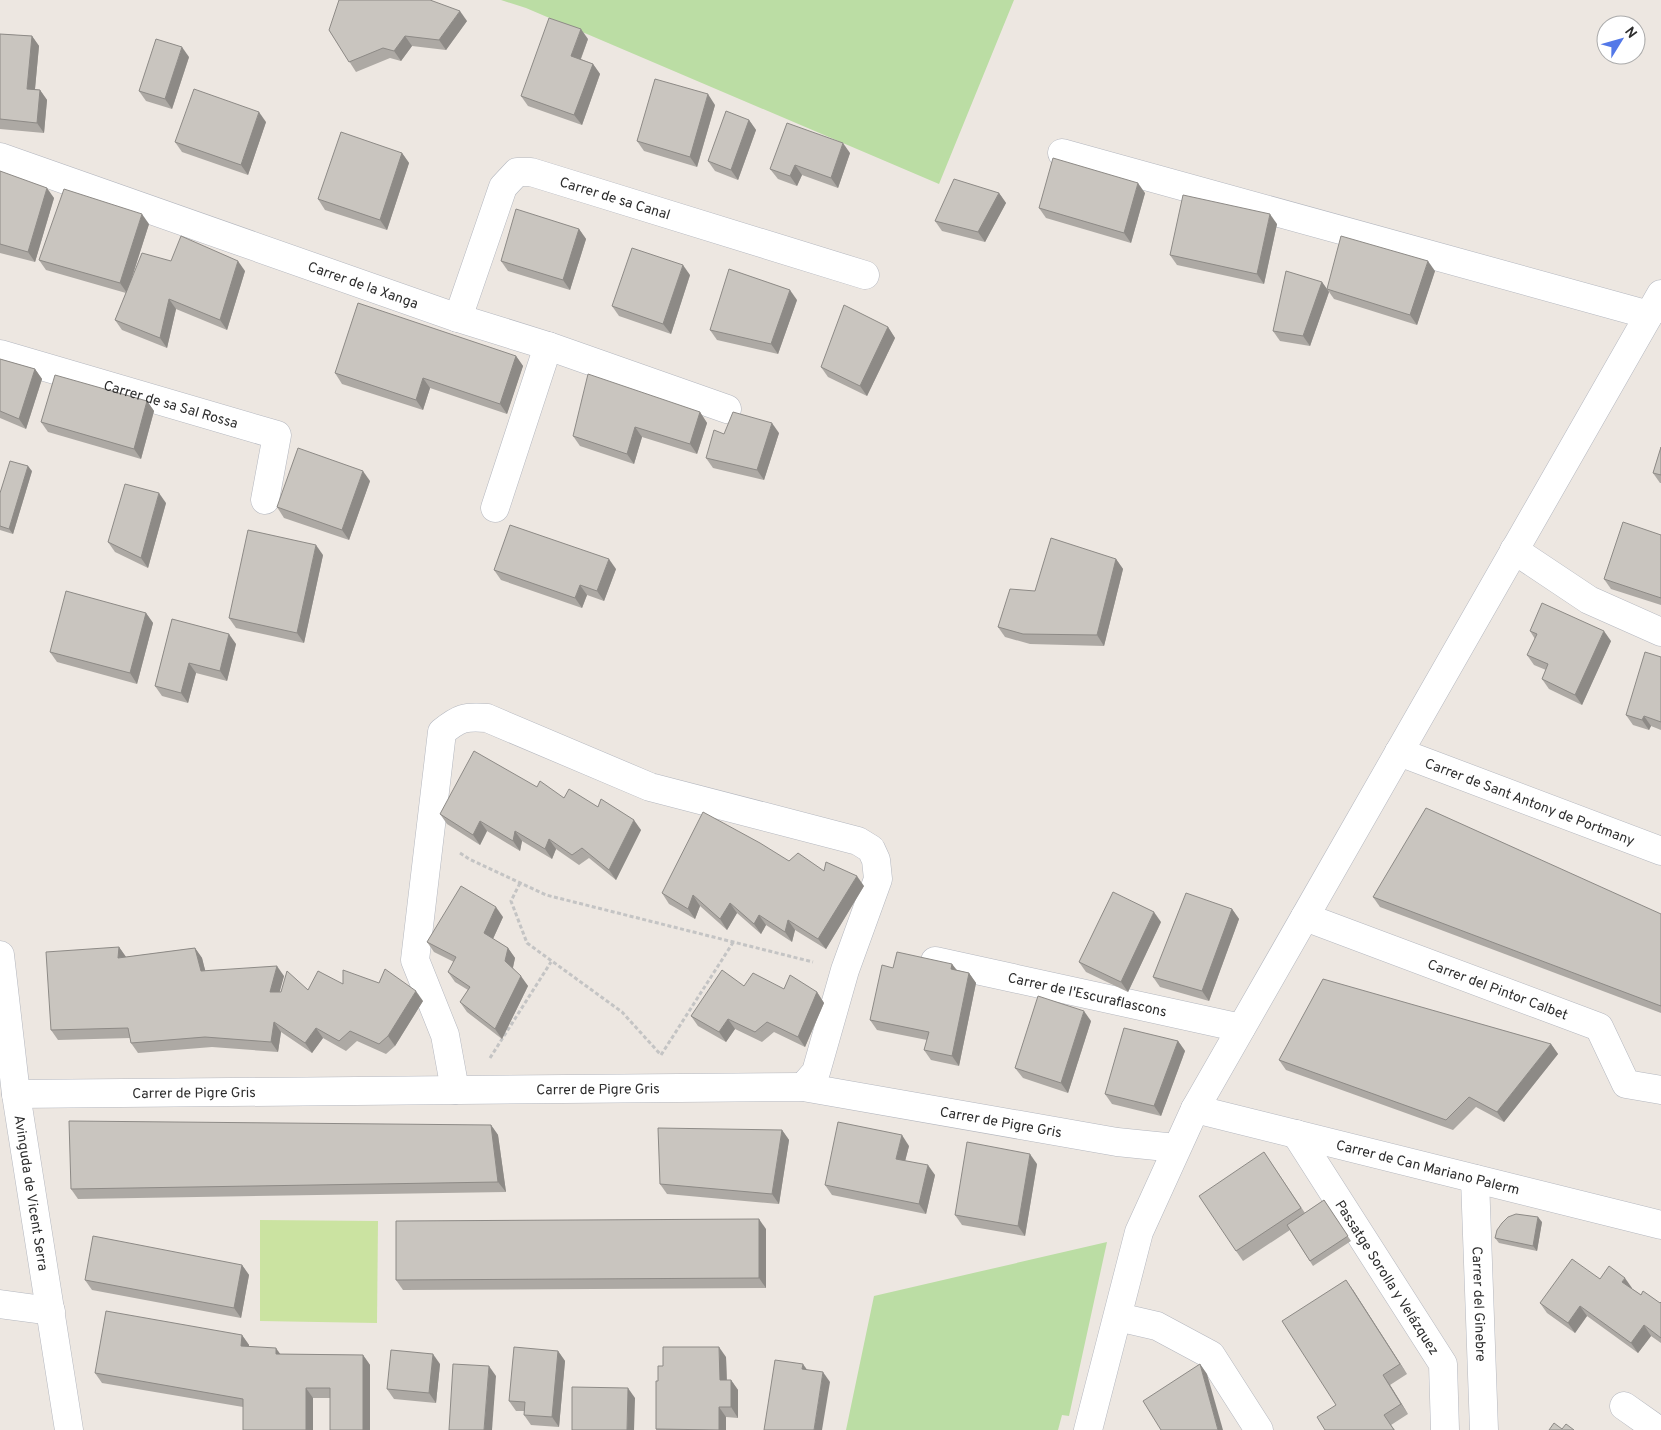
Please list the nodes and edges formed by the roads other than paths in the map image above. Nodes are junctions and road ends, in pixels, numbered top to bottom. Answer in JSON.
{"nodes":[{"id":1,"x":1062,"y":153,"type":"dead end"},
{"id":2,"x":0,"y":157,"type":"edge"},
{"id":3,"x":865,"y":275,"type":"dead end"},
{"id":4,"x":1655,"y":304,"type":"edge"},
{"id":5,"x":458,"y":318,"type":"junction"},
{"id":6,"x":548,"y":346,"type":"junction"},
{"id":7,"x":0,"y":354,"type":"edge"},
{"id":8,"x":728,"y":409,"type":"dead end"},
{"id":9,"x":265,"y":500,"type":"dead end"},
{"id":10,"x":495,"y":508,"type":"dead end"},
{"id":11,"x":1514,"y":550,"type":"junction"},
{"id":12,"x":1661,"y":632,"type":"edge"},
{"id":13,"x":1399,"y":752,"type":"junction"},
{"id":14,"x":1661,"y":852,"type":"edge"},
{"id":15,"x":1305,"y":917,"type":"junction"},
{"id":16,"x":0,"y":955,"type":"edge"},
{"id":17,"x":935,"y":961,"type":"edge"},
{"id":18,"x":1241,"y":1028,"type":"junction"},
{"id":19,"x":803,"y":1087,"type":"junction"},
{"id":20,"x":455,"y":1090,"type":"junction"},
{"id":21,"x":1661,"y":1090,"type":"edge"},
{"id":22,"x":16,"y":1094,"type":"junction"},
{"id":23,"x":1195,"y":1109,"type":"junction"},
{"id":24,"x":1296,"y":1134,"type":"junction"},
{"id":25,"x":1176,"y":1148,"type":"junction"},
{"id":26,"x":1475,"y":1179,"type":"junction"},
{"id":27,"x":1661,"y":1225,"type":"edge"},
{"id":28,"x":0,"y":1304,"type":"edge"},
{"id":29,"x":50,"y":1311,"type":"junction"},
{"id":30,"x":1118,"y":1317,"type":"junction"},
{"id":31,"x":1624,"y":1406,"type":"dead end"},
{"id":32,"x":69,"y":1430,"type":"edge"},
{"id":33,"x":1088,"y":1430,"type":"edge"},
{"id":34,"x":1259,"y":1430,"type":"edge"},
{"id":35,"x":1446,"y":1430,"type":"edge"},
{"id":36,"x":1484,"y":1430,"type":"edge"},
{"id":37,"x":1658,"y":1430,"type":"edge"}],
"edges":[{"from":1,"to":4,"type":"street"},
{"from":2,"to":5,"type":"street","name":"Carrer de la Xanga"},
{"from":3,"to":5,"type":"street","name":"Carrer de sa Canal"},
{"from":4,"to":11,"type":"street"},
{"from":5,"to":6,"type":"street","name":"Carrer de la Xanga"},
{"from":6,"to":8,"type":"street","name":"Carrer de la Xanga"},
{"from":6,"to":10,"type":"street"},
{"from":7,"to":9,"type":"street","name":"Carrer de sa Sal Rossa"},
{"from":11,"to":12,"type":"street"},
{"from":11,"to":13,"type":"street"},
{"from":13,"to":14,"type":"street","name":"Carrer de Sant Antony de Portmany"},
{"from":13,"to":15,"type":"street"},
{"from":15,"to":18,"type":"street"},
{"from":15,"to":21,"type":"street","name":"Carrer del Pintor Calbet"},
{"from":16,"to":22,"type":"street","name":"Avinguda de Vicent Serra"},
{"from":17,"to":18,"type":"street","name":"Carrer de l'Escuraflascons"},
{"from":18,"to":23,"type":"street"},
{"from":19,"to":20,"type":"street","name":"Carrer de Pigre Gris"},
{"from":19,"to":20,"type":"street"},
{"from":19,"to":25,"type":"street","name":"Carrer de Pigre Gris"},
{"from":20,"to":22,"type":"street","name":"Carrer de Pigre Gris"},
{"from":22,"to":29,"type":"street","name":"Avinguda de Vicent Serra"},
{"from":23,"to":24,"type":"street","name":"Carrer de Can Mariano Palerm"},
{"from":23,"to":25,"type":"street"},
{"from":24,"to":26,"type":"street","name":"Carrer de Can Mariano Palerm"},
{"from":24,"to":35,"type":"street","name":"Passatge Sorolla y Velázquez"},
{"from":25,"to":30,"type":"street"},
{"from":26,"to":27,"type":"street","name":"Carrer de Can Mariano Palerm"},
{"from":26,"to":36,"type":"street","name":"Carrer del Ginebre"},
{"from":28,"to":29,"type":"street"},
{"from":29,"to":32,"type":"street","name":"Avinguda de Vicent Serra"},
{"from":30,"to":33,"type":"street"},
{"from":30,"to":34,"type":"street"},
{"from":31,"to":37,"type":"street"}]}
